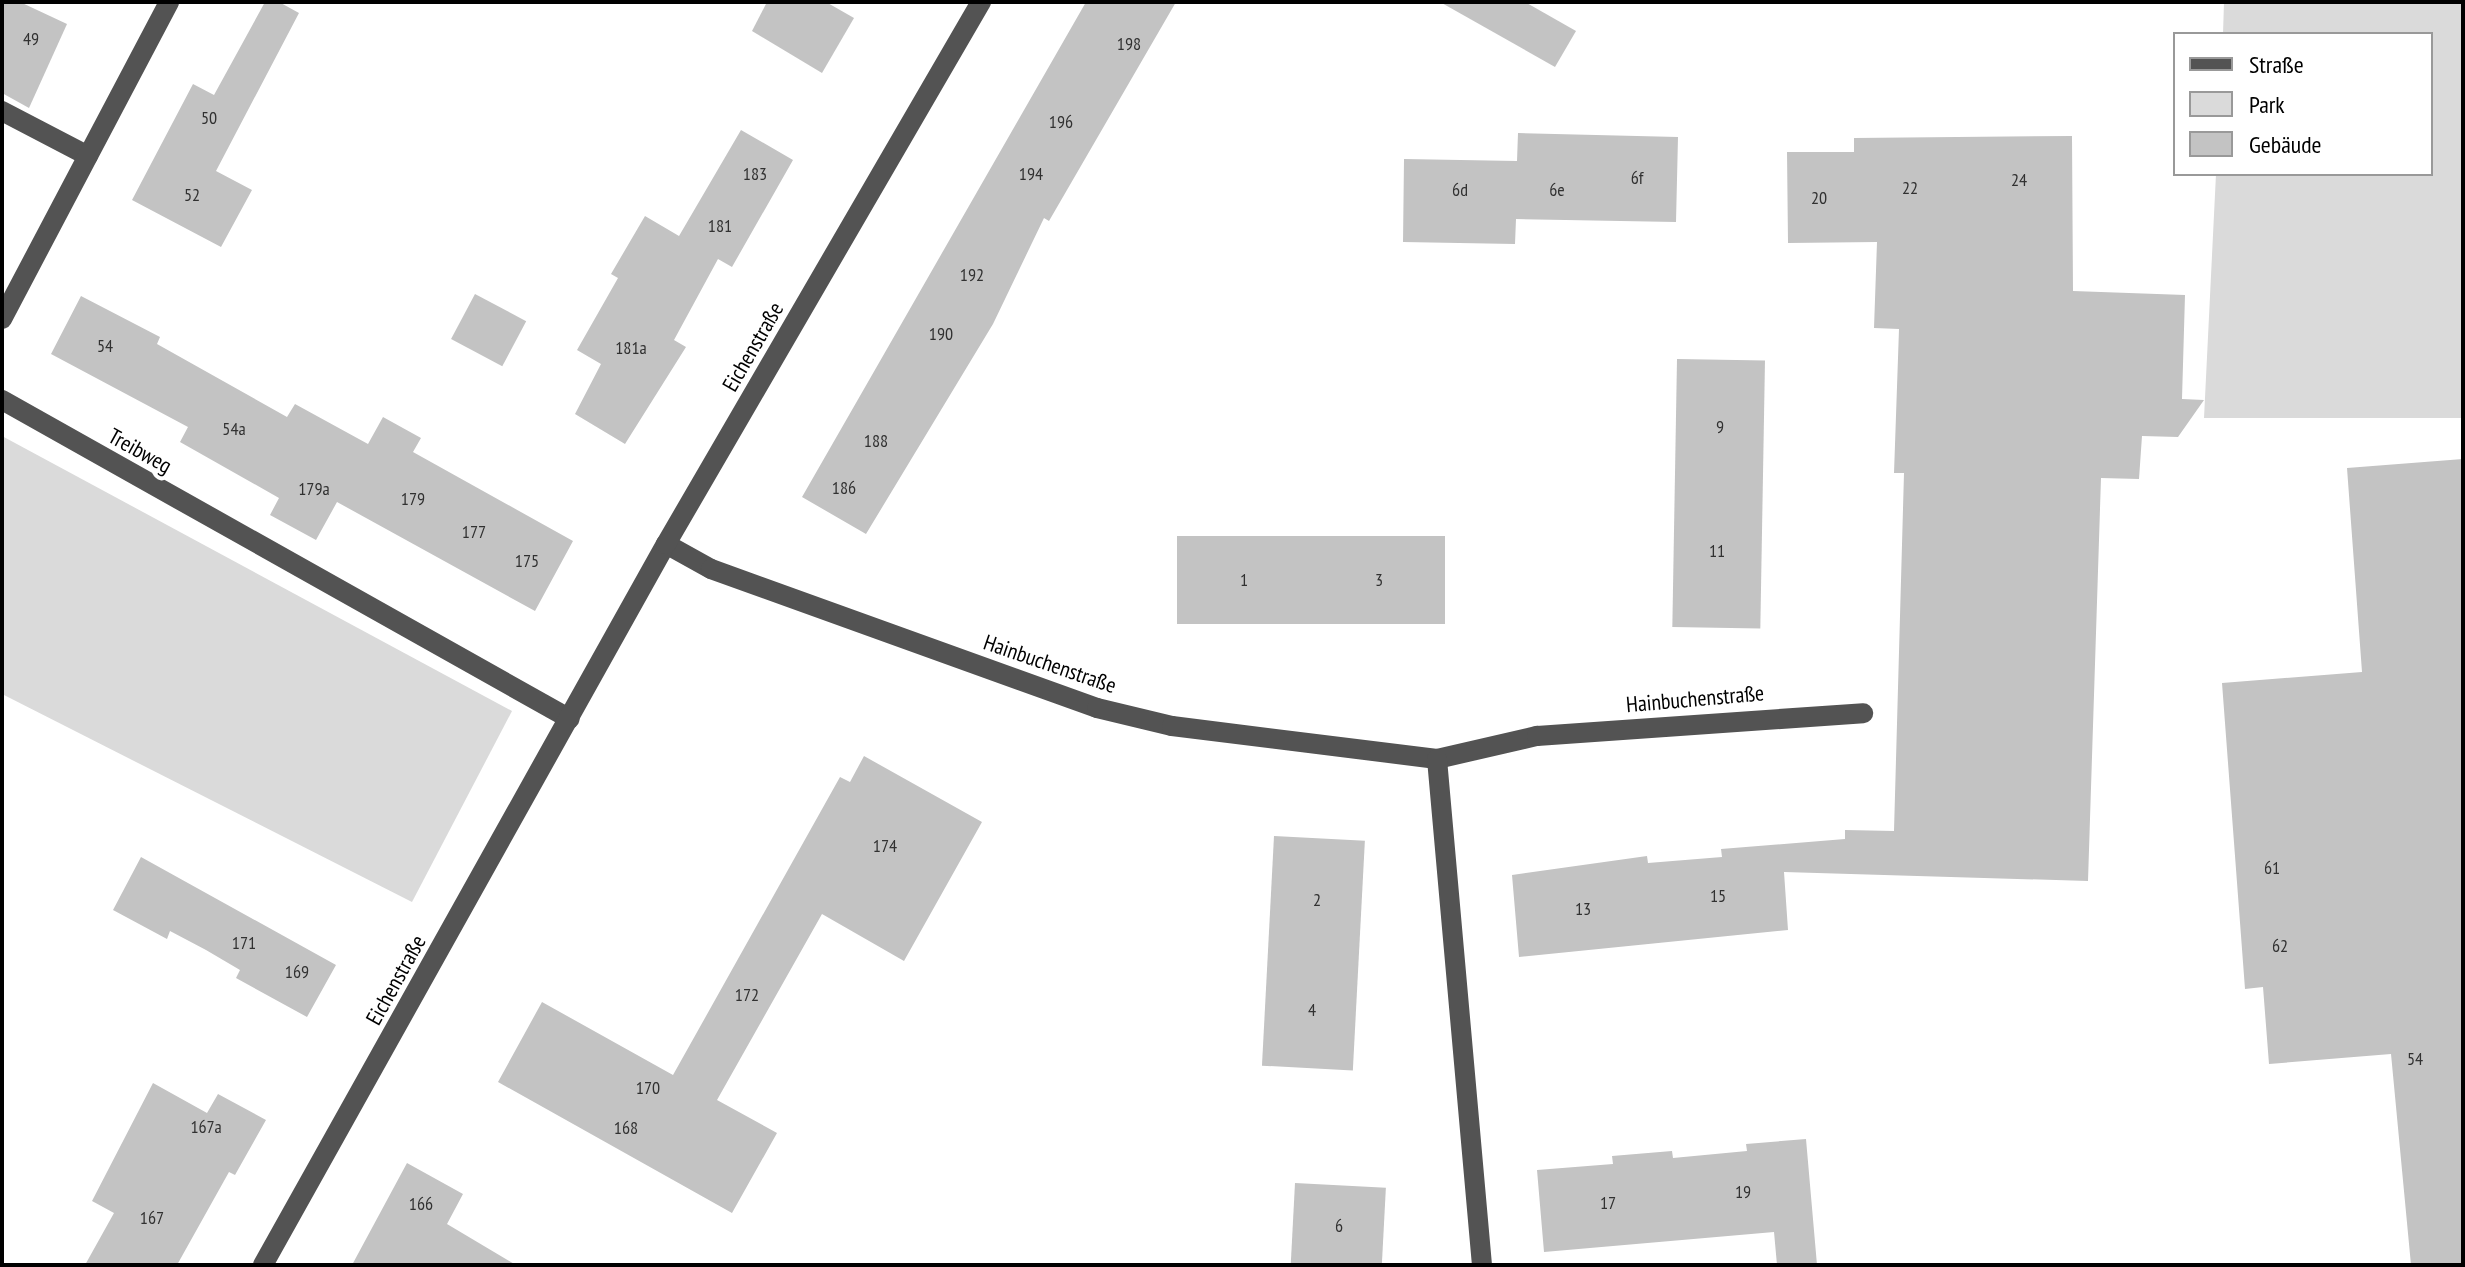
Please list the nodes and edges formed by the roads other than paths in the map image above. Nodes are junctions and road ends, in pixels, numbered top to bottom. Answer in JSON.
{"nodes":[{"id":1,"x":169,"y":2,"type":"edge"},
{"id":2,"x":981,"y":2,"type":"edge"},
{"id":3,"x":2,"y":111,"type":"edge"},
{"id":4,"x":88,"y":156,"type":"junction"},
{"id":5,"x":2,"y":319,"type":"edge"},
{"id":6,"x":2,"y":400,"type":"edge"},
{"id":7,"x":666,"y":544,"type":"junction"},
{"id":8,"x":1863,"y":713,"type":"dead end"},
{"id":9,"x":570,"y":719,"type":"junction"},
{"id":10,"x":1437,"y":759,"type":"junction"},
{"id":11,"x":263,"y":1265,"type":"edge"},
{"id":12,"x":1482,"y":1265,"type":"edge"}],
"edges":[{"from":1,"to":4,"type":"street"},
{"from":2,"to":7,"type":"street","name":"Eichenstraße"},
{"from":3,"to":4,"type":"street"},
{"from":4,"to":5,"type":"street"},
{"from":6,"to":9,"type":"street","name":"Treibweg"},
{"from":7,"to":9,"type":"street","name":"Eichenstraße"},
{"from":7,"to":10,"type":"street","name":"Hainbuchenstraße"},
{"from":8,"to":10,"type":"street","name":"Hainbuchenstraße"},
{"from":9,"to":11,"type":"street","name":"Eichenstraße"},
{"from":10,"to":12,"type":"street"}]}
